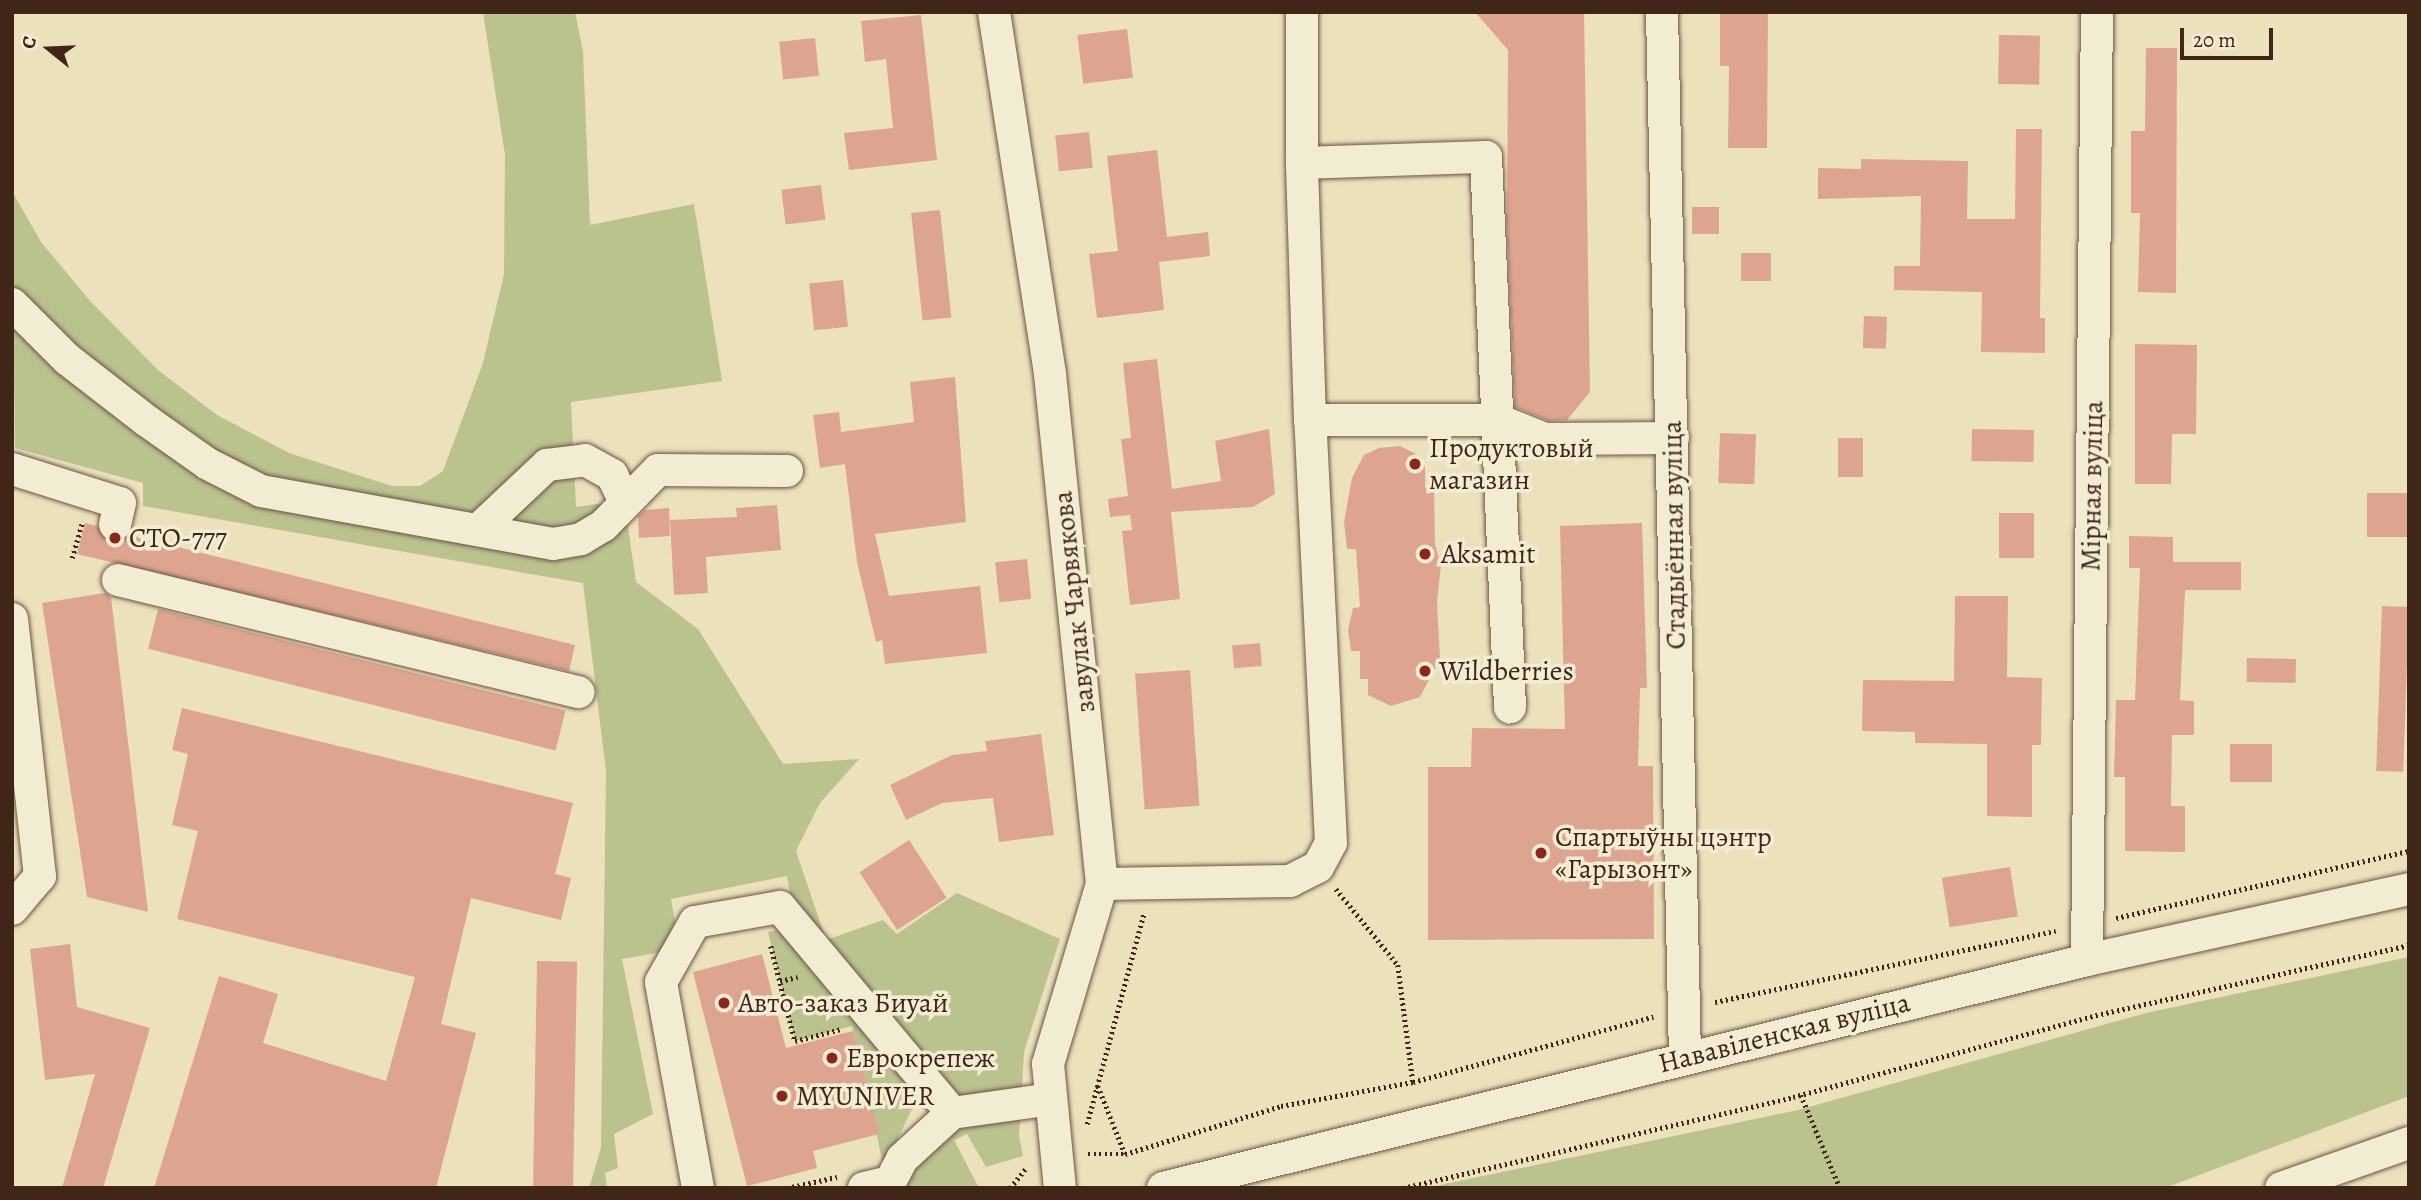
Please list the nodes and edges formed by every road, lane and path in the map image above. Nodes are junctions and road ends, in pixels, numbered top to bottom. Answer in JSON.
{"nodes":[{"id":1,"x":994,"y":12,"type":"edge"},
{"id":2,"x":1302,"y":12,"type":"edge"},
{"id":3,"x":1662,"y":12,"type":"edge"},
{"id":4,"x":2097,"y":12,"type":"edge"},
{"id":5,"x":1302,"y":163,"type":"junction"},
{"id":6,"x":12,"y":304,"type":"edge"},
{"id":7,"x":1498,"y":419,"type":"junction"},
{"id":8,"x":1310,"y":420,"type":"junction"},
{"id":9,"x":1673,"y":438,"type":"junction"},
{"id":10,"x":12,"y":469,"type":"edge"},
{"id":11,"x":787,"y":471,"type":"dead end"},
{"id":12,"x":624,"y":500,"type":"junction"},
{"id":13,"x":115,"y":524,"type":"dead end"},
{"id":14,"x":478,"y":530,"type":"junction"},
{"id":15,"x":118,"y":580,"type":"dead end"},
{"id":16,"x":12,"y":619,"type":"edge"},
{"id":17,"x":579,"y":692,"type":"dead end"},
{"id":18,"x":1510,"y":707,"type":"dead end"},
{"id":19,"x":2409,"y":851,"type":"edge"},
{"id":20,"x":1318,"y":867,"type":"junction"},
{"id":21,"x":1102,"y":884,"type":"junction"},
{"id":22,"x":1151,"y":884,"type":"junction"},
{"id":23,"x":2409,"y":889,"type":"edge"},
{"id":24,"x":12,"y":909,"type":"edge"},
{"id":25,"x":2087,"y":924,"type":"junction"},
{"id":26,"x":768,"y":932,"type":"dead end"},
{"id":27,"x":2409,"y":945,"type":"edge"},
{"id":28,"x":2087,"y":960,"type":"junction"},
{"id":29,"x":1683,"y":1009,"type":"junction"},
{"id":30,"x":852,"y":1026,"type":"dead end"},
{"id":31,"x":1685,"y":1057,"type":"junction"},
{"id":32,"x":1413,"y":1082,"type":"junction"},
{"id":33,"x":1098,"y":1085,"type":"junction"},
{"id":34,"x":1801,"y":1095,"type":"junction"},
{"id":35,"x":1051,"y":1100,"type":"junction"},
{"id":36,"x":952,"y":1113,"type":"junction"},
{"id":37,"x":1085,"y":1131,"type":"dead end"},
{"id":38,"x":2409,"y":1143,"type":"edge"},
{"id":39,"x":1078,"y":1154,"type":"dead end"},
{"id":40,"x":1125,"y":1154,"type":"junction"},
{"id":41,"x":1026,"y":1167,"type":"dead end"},
{"id":42,"x":698,"y":1188,"type":"edge"},
{"id":43,"x":863,"y":1188,"type":"edge"},
{"id":44,"x":1010,"y":1188,"type":"edge"},
{"id":45,"x":1060,"y":1188,"type":"edge"},
{"id":46,"x":1163,"y":1188,"type":"edge"},
{"id":47,"x":1403,"y":1188,"type":"edge"},
{"id":48,"x":1840,"y":1188,"type":"edge"},
{"id":49,"x":2281,"y":1188,"type":"edge"}],
"edges":[{"from":1,"to":21,"type":"street","name":"завулак Чарвякова"},
{"from":2,"to":5,"type":"street"},
{"from":3,"to":9,"type":"street","name":"Стадыённая вуліца"},
{"from":4,"to":25,"type":"street","name":"Мірная вуліца"},
{"from":5,"to":7,"type":"street"},
{"from":5,"to":8,"type":"street"},
{"from":6,"to":14,"type":"street"},
{"from":7,"to":8,"type":"street"},
{"from":7,"to":9,"type":"street"},
{"from":7,"to":18,"type":"street"},
{"from":8,"to":20,"type":"street"},
{"from":9,"to":29,"type":"street","name":"Стадыённая вуліца"},
{"from":10,"to":13,"type":"street"},
{"from":11,"to":12,"type":"street"},
{"from":12,"to":14,"type":"street"},
{"from":12,"to":14,"type":"street"},
{"from":15,"to":17,"type":"street"},
{"from":16,"to":24,"type":"street"},
{"from":19,"to":25,"type":"path"},
{"from":20,"to":22,"type":"street"},
{"from":20,"to":32,"type":"path"},
{"from":21,"to":22,"type":"street"},
{"from":21,"to":35,"type":"street","name":"завулак Чарвякова"},
{"from":22,"to":33,"type":"path"},
{"from":23,"to":28,"type":"street","name":"Нававіленская вуліца"},
{"from":25,"to":28,"type":"street","name":"Мірная вуліца"},
{"from":25,"to":29,"type":"path"},
{"from":26,"to":30,"type":"path"},
{"from":27,"to":34,"type":"path"},
{"from":28,"to":31,"type":"street","name":"Нававіленская вуліца"},
{"from":29,"to":31,"type":"street","name":"Стадыённая вуліца"},
{"from":29,"to":32,"type":"path"},
{"from":31,"to":46,"type":"street","name":"Нававіленская вуліца"},
{"from":32,"to":40,"type":"path"},
{"from":33,"to":37,"type":"path"},
{"from":33,"to":40,"type":"path"},
{"from":34,"to":47,"type":"path"},
{"from":34,"to":48,"type":"path"},
{"from":35,"to":36,"type":"street"},
{"from":35,"to":45,"type":"street","name":"завулак Чарвякова"},
{"from":36,"to":42,"type":"street"},
{"from":36,"to":43,"type":"street"},
{"from":38,"to":49,"type":"street"},
{"from":39,"to":40,"type":"path"},
{"from":41,"to":44,"type":"path"}]}
